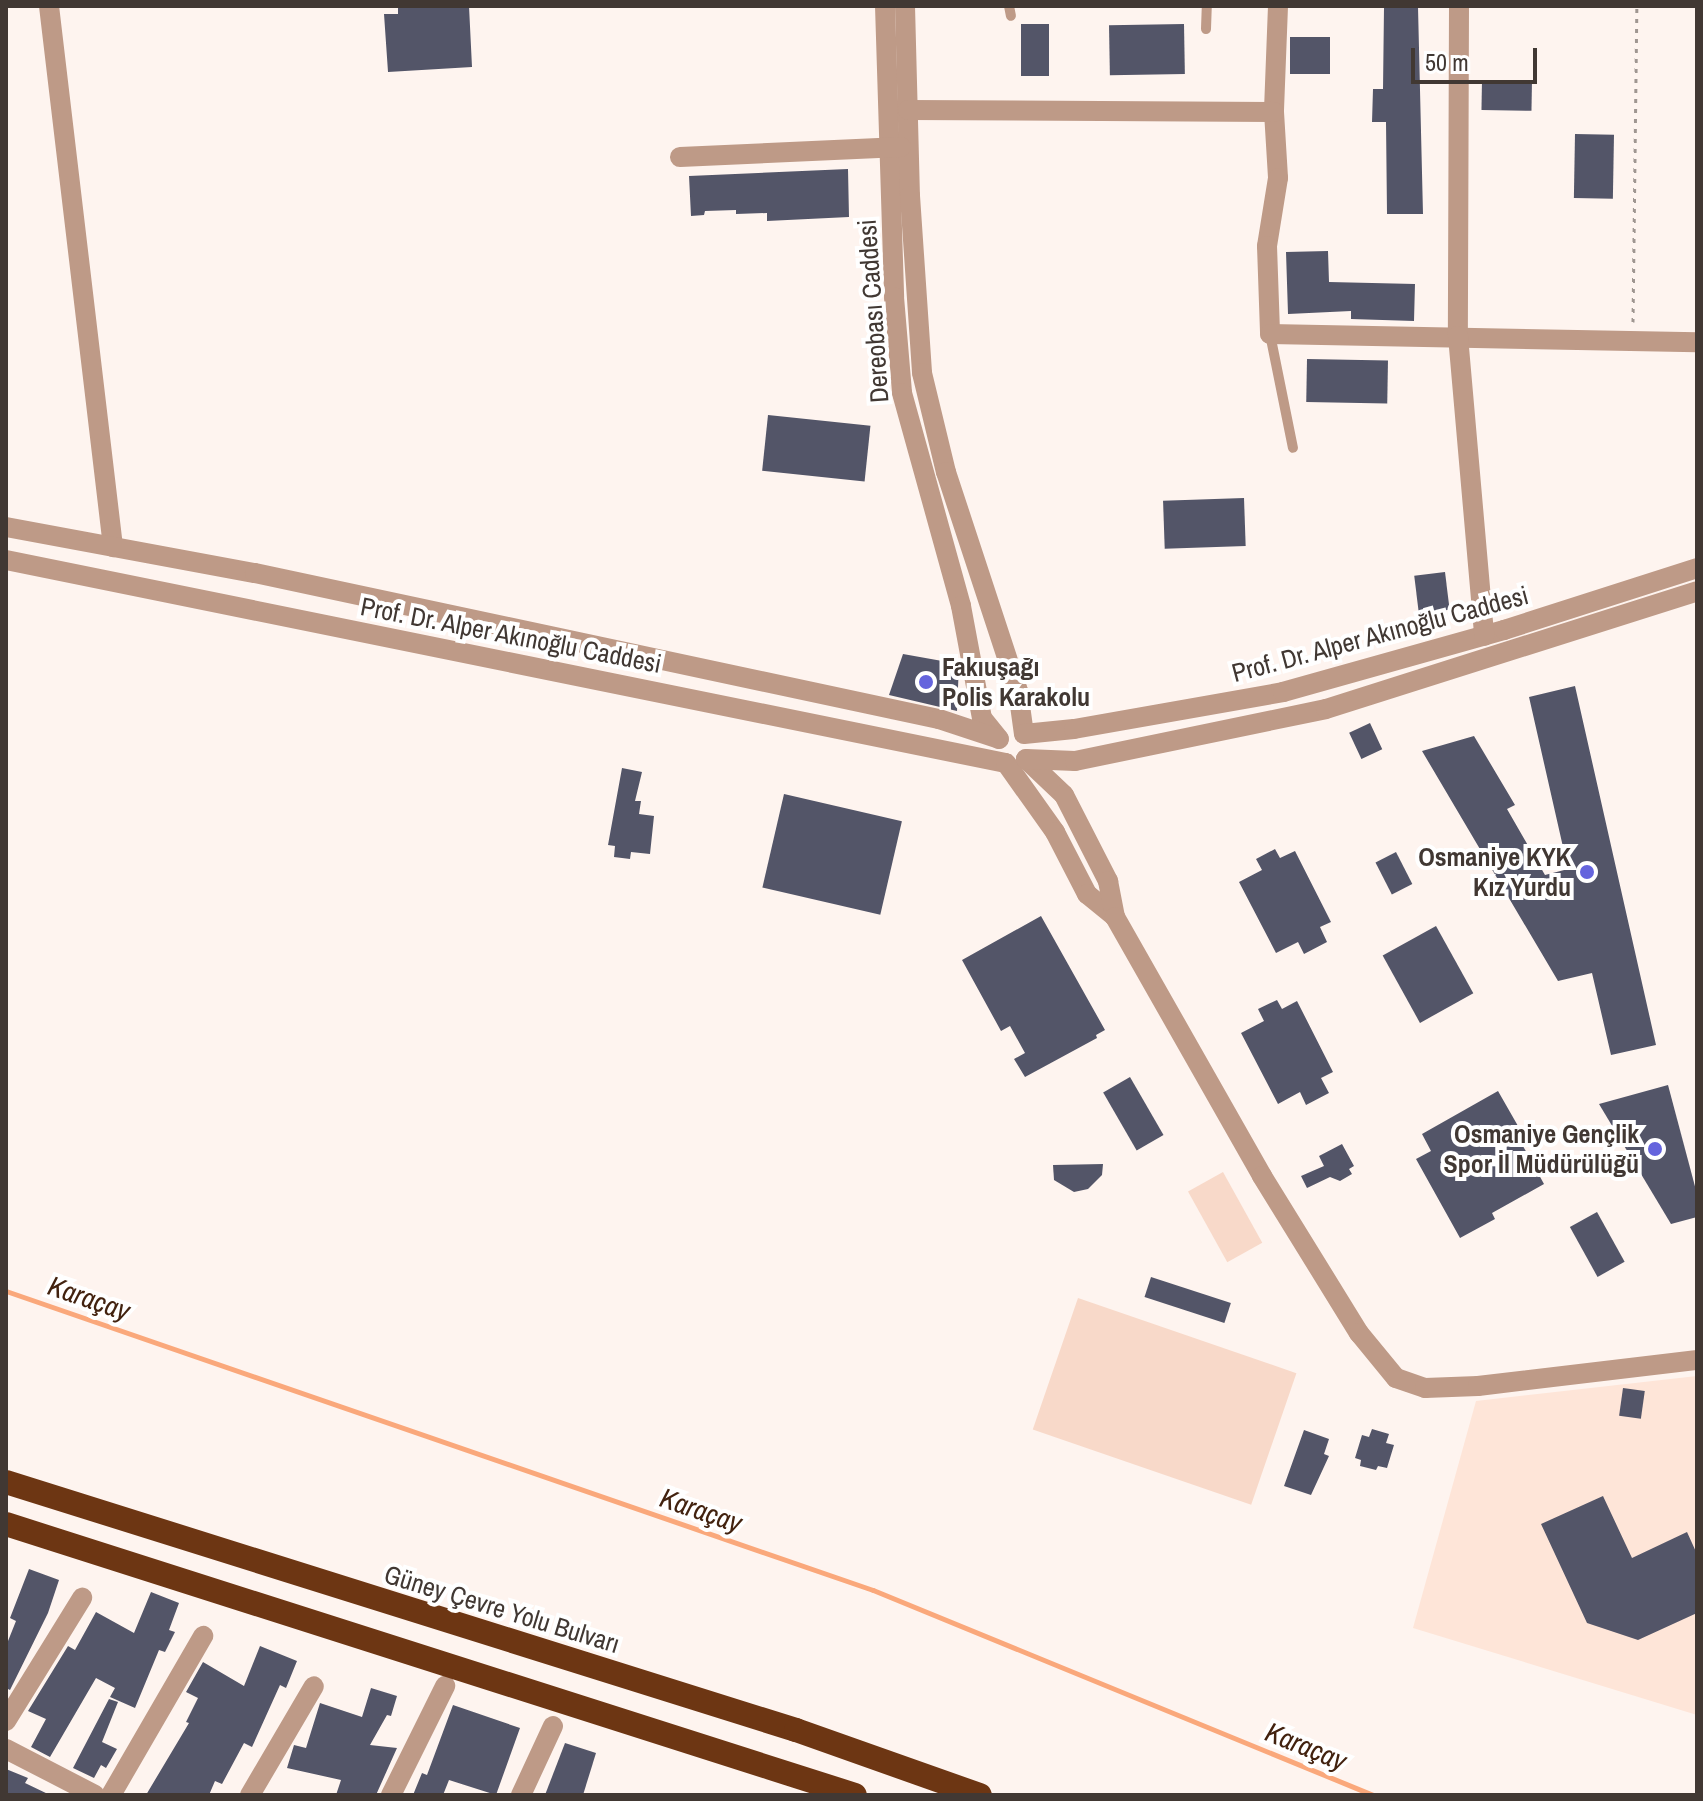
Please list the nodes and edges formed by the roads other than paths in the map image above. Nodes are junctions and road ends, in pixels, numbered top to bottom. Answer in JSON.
{"nodes":[{"id":1,"x":49,"y":6,"type":"edge"},
{"id":2,"x":885,"y":6,"type":"edge"},
{"id":3,"x":905,"y":6,"type":"edge"},
{"id":4,"x":1207,"y":6,"type":"edge"},
{"id":5,"x":1278,"y":6,"type":"edge"},
{"id":6,"x":1459,"y":6,"type":"edge"},
{"id":7,"x":1206,"y":29,"type":"dead end"},
{"id":8,"x":908,"y":110,"type":"junction"},
{"id":9,"x":1274,"y":112,"type":"junction"},
{"id":10,"x":899,"y":147,"type":"junction"},
{"id":11,"x":680,"y":157,"type":"dead end"},
{"id":12,"x":1270,"y":334,"type":"junction"},
{"id":13,"x":1458,"y":336,"type":"junction"},
{"id":14,"x":1697,"y":342,"type":"edge"},
{"id":15,"x":1293,"y":448,"type":"dead end"},
{"id":16,"x":6,"y":527,"type":"edge"},
{"id":17,"x":113,"y":547,"type":"junction"},
{"id":18,"x":6,"y":560,"type":"edge"},
{"id":19,"x":1697,"y":568,"type":"edge"},
{"id":20,"x":1697,"y":591,"type":"edge"},
{"id":21,"x":1484,"y":636,"type":"junction"},
{"id":22,"x":982,"y":718,"type":"junction"},
{"id":23,"x":960,"y":726,"type":"junction"},
{"id":24,"x":1023,"y":726,"type":"junction"},
{"id":25,"x":999,"y":739,"type":"junction"},
{"id":26,"x":1016,"y":761,"type":"junction"},
{"id":27,"x":1075,"y":761,"type":"junction"},
{"id":28,"x":1059,"y":790,"type":"junction"},
{"id":29,"x":1115,"y":917,"type":"junction"},
{"id":30,"x":1697,"y":1360,"type":"edge"},
{"id":31,"x":6,"y":1482,"type":"edge"},
{"id":32,"x":6,"y":1524,"type":"edge"},
{"id":33,"x":82,"y":1598,"type":"dead end"},
{"id":34,"x":203,"y":1636,"type":"dead end"},
{"id":35,"x":314,"y":1686,"type":"dead end"},
{"id":36,"x":445,"y":1686,"type":"dead end"},
{"id":37,"x":6,"y":1721,"type":"edge"},
{"id":38,"x":553,"y":1726,"type":"dead end"},
{"id":39,"x":6,"y":1749,"type":"edge"},
{"id":40,"x":95,"y":1795,"type":"edge"},
{"id":41,"x":111,"y":1795,"type":"edge"},
{"id":42,"x":250,"y":1795,"type":"edge"},
{"id":43,"x":391,"y":1795,"type":"edge"},
{"id":44,"x":521,"y":1795,"type":"edge"},
{"id":45,"x":855,"y":1795,"type":"edge"},
{"id":46,"x":980,"y":1795,"type":"edge"}],
"edges":[{"from":1,"to":17,"type":"street"},
{"from":2,"to":10,"type":"street","name":"Dereobası Caddesi"},
{"from":3,"to":8,"type":"street","name":"Dereobası Caddesi"},
{"from":4,"to":7,"type":"lane"},
{"from":5,"to":9,"type":"street"},
{"from":6,"to":13,"type":"street"},
{"from":8,"to":9,"type":"street"},
{"from":8,"to":10,"type":"street","name":"Dereobası Caddesi"},
{"from":9,"to":12,"type":"street"},
{"from":10,"to":11,"type":"street"},
{"from":10,"to":22,"type":"street","name":"Dereobası Caddesi"},
{"from":10,"to":24,"type":"street","name":"Dereobası Caddesi"},
{"from":12,"to":13,"type":"street"},
{"from":12,"to":15,"type":"lane"},
{"from":13,"to":14,"type":"street"},
{"from":13,"to":21,"type":"street"},
{"from":16,"to":17,"type":"street","name":"Prof. Dr. Alper Akınoğlu Caddesi"},
{"from":17,"to":23,"type":"street","name":"Prof. Dr. Alper Akınoğlu Caddesi"},
{"from":18,"to":26,"type":"street","name":"Prof. Dr. Alper Akınoğlu Caddesi"},
{"from":19,"to":21,"type":"street","name":"Prof. Dr. Alper Akınoğlu Caddesi"},
{"from":20,"to":27,"type":"street","name":"Prof. Dr. Alper Akınoğlu Caddesi"},
{"from":21,"to":24,"type":"street","name":"Prof. Dr. Alper Akınoğlu Caddesi"},
{"from":22,"to":23,"type":"street"},
{"from":22,"to":25,"type":"street"},
{"from":23,"to":25,"type":"street","name":"Prof. Dr. Alper Akınoğlu Caddesi"},
{"from":24,"to":25,"type":"street","name":"Prof. Dr. Alper Akınoğlu Caddesi"},
{"from":24,"to":26,"type":"street","name":"Dereobası Caddesi"},
{"from":25,"to":26,"type":"street"},
{"from":26,"to":27,"type":"street","name":"Prof. Dr. Alper Akınoğlu Caddesi"},
{"from":26,"to":28,"type":"street"},
{"from":26,"to":29,"type":"street"},
{"from":27,"to":28,"type":"street"},
{"from":28,"to":29,"type":"street"},
{"from":29,"to":30,"type":"street"},
{"from":31,"to":46,"type":"highway","name":"Güney Çevre Yolu Bulvarı"},
{"from":32,"to":45,"type":"highway"},
{"from":33,"to":37,"type":"street"},
{"from":34,"to":41,"type":"street"},
{"from":35,"to":42,"type":"street"},
{"from":36,"to":43,"type":"street"},
{"from":38,"to":44,"type":"street"},
{"from":39,"to":40,"type":"street"}]}
